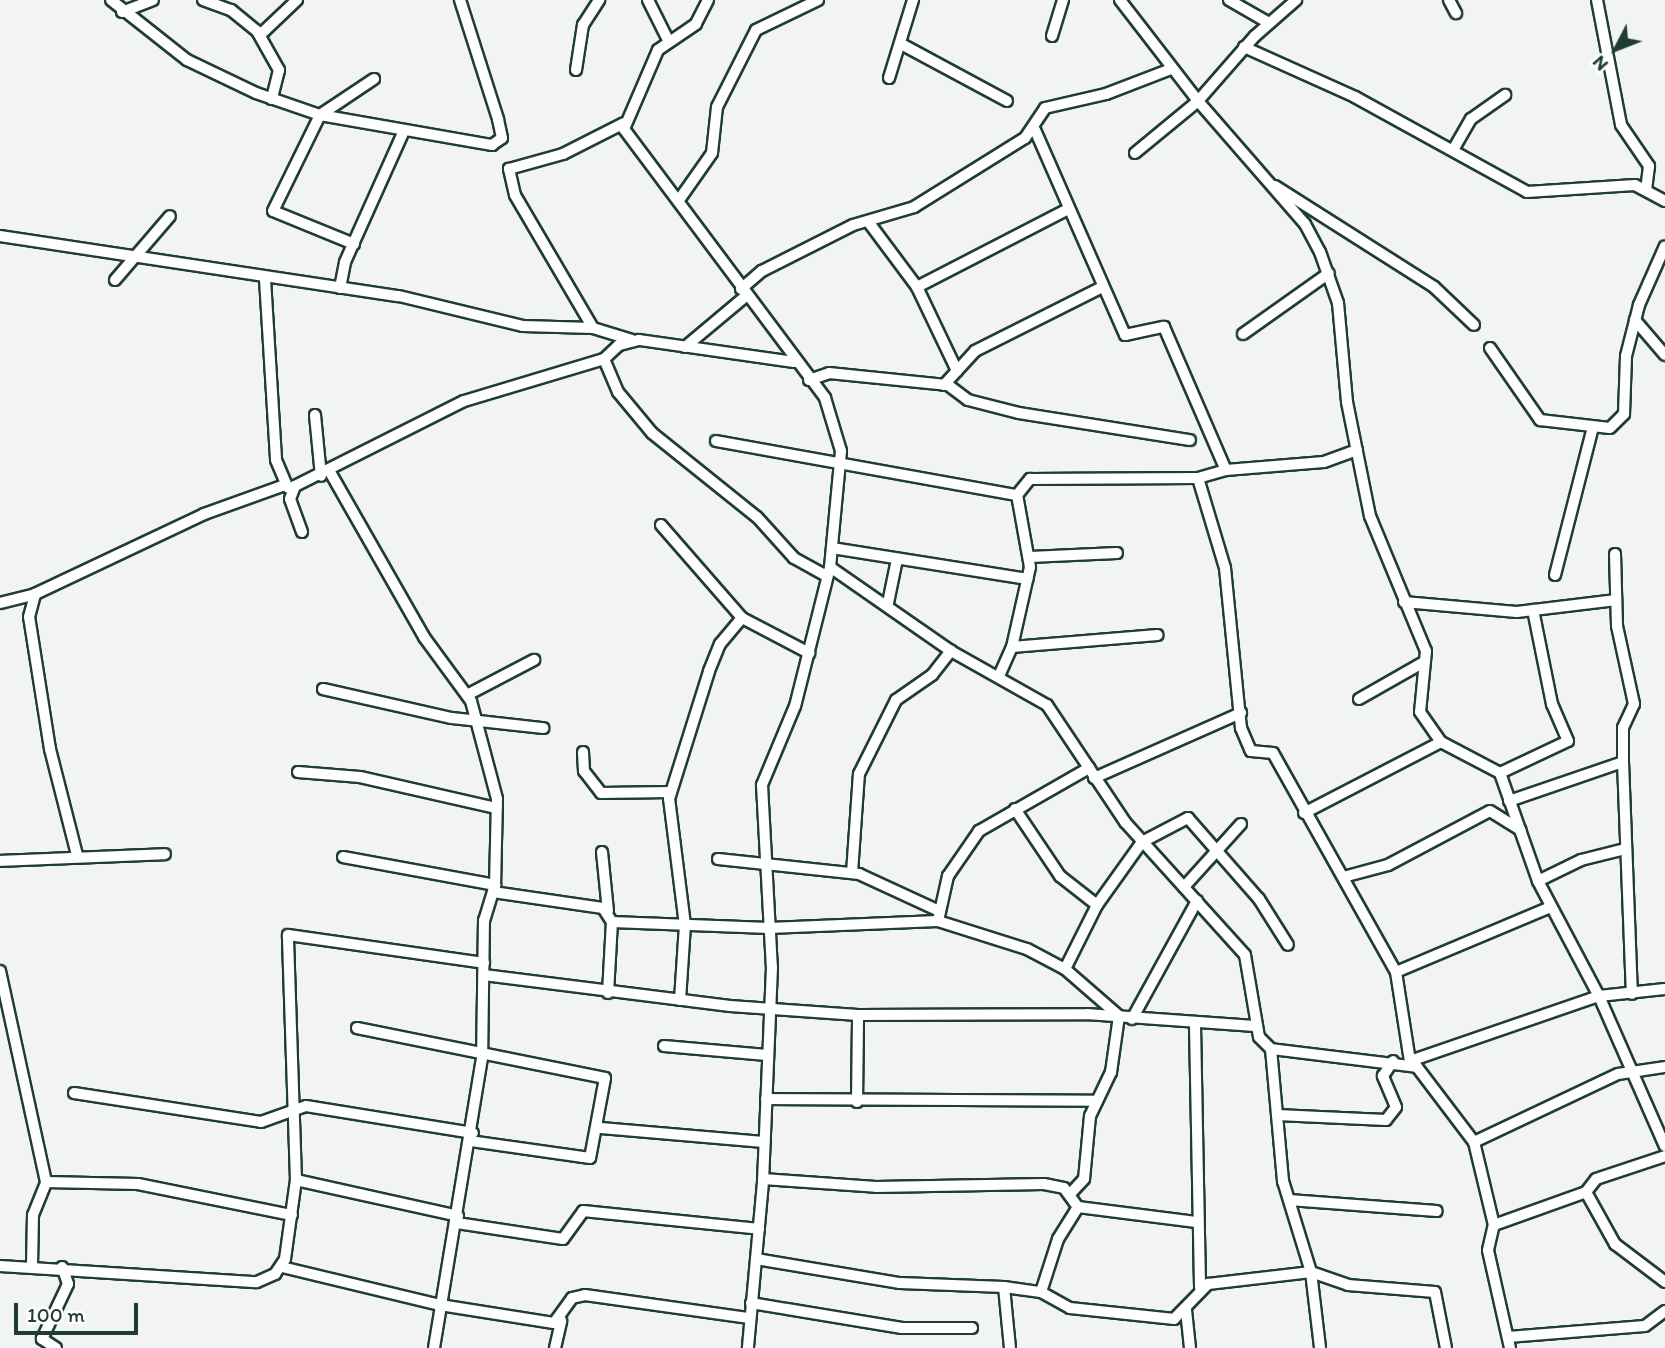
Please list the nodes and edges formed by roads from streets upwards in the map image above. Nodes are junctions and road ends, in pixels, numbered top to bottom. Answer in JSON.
{"nodes":[{"id":1,"x":111,"y":0,"type":"edge"},
{"id":2,"x":153,"y":0,"type":"edge"},
{"id":3,"x":203,"y":0,"type":"edge"},
{"id":4,"x":297,"y":0,"type":"edge"},
{"id":5,"x":460,"y":0,"type":"edge"},
{"id":6,"x":599,"y":0,"type":"edge"},
{"id":7,"x":648,"y":0,"type":"edge"},
{"id":8,"x":708,"y":0,"type":"edge"},
{"id":9,"x":818,"y":0,"type":"edge"},
{"id":10,"x":913,"y":0,"type":"edge"},
{"id":11,"x":1063,"y":0,"type":"edge"},
{"id":12,"x":1119,"y":0,"type":"edge"},
{"id":13,"x":1229,"y":0,"type":"edge"},
{"id":14,"x":1296,"y":0,"type":"edge"},
{"id":15,"x":1449,"y":0,"type":"edge"},
{"id":16,"x":1597,"y":0,"type":"edge"},
{"id":17,"x":122,"y":12,"type":"junction"},
{"id":18,"x":1456,"y":13,"type":"dead end"},
{"id":19,"x":1269,"y":23,"type":"junction"},
{"id":20,"x":260,"y":35,"type":"junction"},
{"id":21,"x":1052,"y":36,"type":"dead end"},
{"id":22,"x":667,"y":40,"type":"junction"},
{"id":23,"x":903,"y":45,"type":"junction"},
{"id":24,"x":1244,"y":47,"type":"junction"},
{"id":25,"x":1171,"y":69,"type":"junction"},
{"id":26,"x":576,"y":70,"type":"dead end"},
{"id":27,"x":889,"y":78,"type":"dead end"},
{"id":28,"x":374,"y":79,"type":"dead end"},
{"id":29,"x":1505,"y":95,"type":"dead end"},
{"id":30,"x":272,"y":99,"type":"junction"},
{"id":31,"x":1007,"y":100,"type":"dead end"},
{"id":32,"x":1198,"y":101,"type":"junction"},
{"id":33,"x":320,"y":115,"type":"junction"},
{"id":34,"x":624,"y":123,"type":"junction"},
{"id":35,"x":1035,"y":130,"type":"junction"},
{"id":36,"x":404,"y":131,"type":"junction"},
{"id":37,"x":1453,"y":150,"type":"junction"},
{"id":38,"x":1135,"y":153,"type":"dead end"},
{"id":39,"x":1272,"y":185,"type":"junction"},
{"id":40,"x":1646,"y":189,"type":"junction"},
{"id":41,"x":679,"y":200,"type":"junction"},
{"id":42,"x":1665,"y":201,"type":"edge"},
{"id":43,"x":1066,"y":210,"type":"junction"},
{"id":44,"x":170,"y":216,"type":"dead end"},
{"id":45,"x":870,"y":223,"type":"junction"},
{"id":46,"x":0,"y":236,"type":"edge"},
{"id":47,"x":354,"y":244,"type":"junction"},
{"id":48,"x":1665,"y":246,"type":"edge"},
{"id":49,"x":135,"y":257,"type":"junction"},
{"id":50,"x":1329,"y":273,"type":"junction"},
{"id":51,"x":265,"y":279,"type":"junction"},
{"id":52,"x":115,"y":280,"type":"dead end"},
{"id":53,"x":917,"y":287,"type":"junction"},
{"id":54,"x":1102,"y":287,"type":"junction"},
{"id":55,"x":340,"y":288,"type":"junction"},
{"id":56,"x":743,"y":293,"type":"junction"},
{"id":57,"x":1635,"y":320,"type":"junction"},
{"id":58,"x":1474,"y":325,"type":"dead end"},
{"id":59,"x":593,"y":328,"type":"junction"},
{"id":60,"x":1243,"y":334,"type":"dead end"},
{"id":61,"x":632,"y":340,"type":"junction"},
{"id":62,"x":685,"y":347,"type":"junction"},
{"id":63,"x":1490,"y":348,"type":"dead end"},
{"id":64,"x":1665,"y":355,"type":"edge"},
{"id":65,"x":604,"y":359,"type":"junction"},
{"id":66,"x":794,"y":362,"type":"junction"},
{"id":67,"x":957,"y":371,"type":"junction"},
{"id":68,"x":809,"y":380,"type":"junction"},
{"id":69,"x":944,"y":384,"type":"junction"},
{"id":70,"x":315,"y":415,"type":"dead end"},
{"id":71,"x":1593,"y":427,"type":"junction"},
{"id":72,"x":1190,"y":440,"type":"dead end"},
{"id":73,"x":716,"y":441,"type":"dead end"},
{"id":74,"x":1357,"y":450,"type":"junction"},
{"id":75,"x":841,"y":466,"type":"junction"},
{"id":76,"x":1226,"y":470,"type":"junction"},
{"id":77,"x":326,"y":474,"type":"junction"},
{"id":78,"x":1198,"y":478,"type":"junction"},
{"id":79,"x":288,"y":488,"type":"junction"},
{"id":80,"x":1017,"y":495,"type":"junction"},
{"id":81,"x":661,"y":525,"type":"dead end"},
{"id":82,"x":302,"y":531,"type":"dead end"},
{"id":83,"x":832,"y":548,"type":"junction"},
{"id":84,"x":1117,"y":554,"type":"dead end"},
{"id":85,"x":1615,"y":554,"type":"dead end"},
{"id":86,"x":1030,"y":557,"type":"junction"},
{"id":87,"x":897,"y":559,"type":"junction"},
{"id":88,"x":829,"y":572,"type":"junction"},
{"id":89,"x":1555,"y":575,"type":"dead end"},
{"id":90,"x":1028,"y":579,"type":"junction"},
{"id":91,"x":35,"y":594,"type":"junction"},
{"id":92,"x":1616,"y":600,"type":"junction"},
{"id":93,"x":1404,"y":602,"type":"junction"},
{"id":94,"x":0,"y":603,"type":"edge"},
{"id":95,"x":888,"y":603,"type":"junction"},
{"id":96,"x":1533,"y":610,"type":"junction"},
{"id":97,"x":742,"y":618,"type":"junction"},
{"id":98,"x":1158,"y":635,"type":"dead end"},
{"id":99,"x":1012,"y":647,"type":"junction"},
{"id":100,"x":951,"y":651,"type":"junction"},
{"id":101,"x":809,"y":653,"type":"junction"},
{"id":102,"x":534,"y":660,"type":"dead end"},
{"id":103,"x":1424,"y":662,"type":"junction"},
{"id":104,"x":999,"y":676,"type":"junction"},
{"id":105,"x":323,"y":689,"type":"dead end"},
{"id":106,"x":467,"y":695,"type":"junction"},
{"id":107,"x":1359,"y":699,"type":"dead end"},
{"id":108,"x":1241,"y":713,"type":"junction"},
{"id":109,"x":479,"y":719,"type":"junction"},
{"id":110,"x":543,"y":728,"type":"dead end"},
{"id":111,"x":1441,"y":742,"type":"junction"},
{"id":112,"x":583,"y":752,"type":"dead end"},
{"id":113,"x":1623,"y":762,"type":"junction"},
{"id":114,"x":298,"y":772,"type":"dead end"},
{"id":115,"x":1091,"y":773,"type":"junction"},
{"id":116,"x":1500,"y":773,"type":"junction"},
{"id":117,"x":671,"y":792,"type":"junction"},
{"id":118,"x":1509,"y":801,"type":"junction"},
{"id":119,"x":497,"y":808,"type":"junction"},
{"id":120,"x":1015,"y":809,"type":"junction"},
{"id":121,"x":1304,"y":813,"type":"junction"},
{"id":122,"x":1241,"y":824,"type":"dead end"},
{"id":123,"x":1526,"y":835,"type":"junction"},
{"id":124,"x":1142,"y":842,"type":"junction"},
{"id":125,"x":1625,"y":849,"type":"junction"},
{"id":126,"x":1216,"y":851,"type":"junction"},
{"id":127,"x":602,"y":852,"type":"dead end"},
{"id":128,"x":165,"y":854,"type":"dead end"},
{"id":129,"x":77,"y":855,"type":"junction"},
{"id":130,"x":343,"y":857,"type":"dead end"},
{"id":131,"x":718,"y":859,"type":"dead end"},
{"id":132,"x":0,"y":862,"type":"edge"},
{"id":133,"x":766,"y":865,"type":"junction"},
{"id":134,"x":852,"y":873,"type":"junction"},
{"id":135,"x":1347,"y":876,"type":"junction"},
{"id":136,"x":1538,"y":881,"type":"junction"},
{"id":137,"x":1184,"y":887,"type":"junction"},
{"id":138,"x":494,"y":889,"type":"junction"},
{"id":139,"x":1197,"y":901,"type":"junction"},
{"id":140,"x":1097,"y":905,"type":"junction"},
{"id":141,"x":1551,"y":907,"type":"junction"},
{"id":142,"x":608,"y":911,"type":"junction"},
{"id":143,"x":938,"y":916,"type":"junction"},
{"id":144,"x":612,"y":922,"type":"junction"},
{"id":145,"x":685,"y":925,"type":"junction"},
{"id":146,"x":769,"y":928,"type":"junction"},
{"id":147,"x":1288,"y":945,"type":"dead end"},
{"id":148,"x":484,"y":963,"type":"junction"},
{"id":149,"x":1065,"y":969,"type":"junction"},
{"id":150,"x":0,"y":971,"type":"edge"},
{"id":151,"x":1396,"y":972,"type":"junction"},
{"id":152,"x":484,"y":975,"type":"junction"},
{"id":153,"x":1665,"y":989,"type":"edge"},
{"id":154,"x":608,"y":993,"type":"junction"},
{"id":155,"x":1632,"y":994,"type":"junction"},
{"id":156,"x":1599,"y":996,"type":"junction"},
{"id":157,"x":680,"y":1000,"type":"junction"},
{"id":158,"x":769,"y":1009,"type":"junction"},
{"id":159,"x":858,"y":1015,"type":"junction"},
{"id":160,"x":1119,"y":1016,"type":"junction"},
{"id":161,"x":1132,"y":1019,"type":"junction"},
{"id":162,"x":1195,"y":1025,"type":"junction"},
{"id":163,"x":1257,"y":1026,"type":"junction"},
{"id":164,"x":357,"y":1028,"type":"dead end"},
{"id":165,"x":664,"y":1046,"type":"dead end"},
{"id":166,"x":1271,"y":1049,"type":"junction"},
{"id":167,"x":768,"y":1055,"type":"junction"},
{"id":168,"x":482,"y":1058,"type":"junction"},
{"id":169,"x":1393,"y":1061,"type":"junction"},
{"id":170,"x":1409,"y":1061,"type":"junction"},
{"id":171,"x":1665,"y":1067,"type":"edge"},
{"id":172,"x":1631,"y":1069,"type":"junction"},
{"id":173,"x":74,"y":1093,"type":"dead end"},
{"id":174,"x":766,"y":1100,"type":"junction"},
{"id":175,"x":1097,"y":1101,"type":"junction"},
{"id":176,"x":857,"y":1102,"type":"junction"},
{"id":177,"x":290,"y":1111,"type":"junction"},
{"id":178,"x":1277,"y":1115,"type":"junction"},
{"id":179,"x":600,"y":1128,"type":"junction"},
{"id":180,"x":472,"y":1137,"type":"junction"},
{"id":181,"x":764,"y":1142,"type":"junction"},
{"id":182,"x":1474,"y":1142,"type":"junction"},
{"id":183,"x":1665,"y":1146,"type":"edge"},
{"id":184,"x":1665,"y":1156,"type":"edge"},
{"id":185,"x":296,"y":1180,"type":"junction"},
{"id":186,"x":764,"y":1180,"type":"junction"},
{"id":187,"x":46,"y":1182,"type":"junction"},
{"id":188,"x":1586,"y":1192,"type":"junction"},
{"id":189,"x":1070,"y":1194,"type":"junction"},
{"id":190,"x":1289,"y":1200,"type":"junction"},
{"id":191,"x":1078,"y":1207,"type":"junction"},
{"id":192,"x":1437,"y":1211,"type":"dead end"},
{"id":193,"x":292,"y":1215,"type":"junction"},
{"id":194,"x":457,"y":1220,"type":"junction"},
{"id":195,"x":1196,"y":1222,"type":"junction"},
{"id":196,"x":1494,"y":1225,"type":"junction"},
{"id":197,"x":759,"y":1229,"type":"junction"},
{"id":198,"x":756,"y":1259,"type":"junction"},
{"id":199,"x":0,"y":1266,"type":"edge"},
{"id":200,"x":32,"y":1266,"type":"junction"},
{"id":201,"x":62,"y":1267,"type":"junction"},
{"id":202,"x":282,"y":1267,"type":"junction"},
{"id":203,"x":1311,"y":1272,"type":"junction"},
{"id":204,"x":1663,"y":1278,"type":"edge"},
{"id":205,"x":1004,"y":1287,"type":"junction"},
{"id":206,"x":1200,"y":1288,"type":"junction"},
{"id":207,"x":1041,"y":1292,"type":"junction"},
{"id":208,"x":751,"y":1303,"type":"junction"},
{"id":209,"x":440,"y":1305,"type":"junction"},
{"id":210,"x":1186,"y":1310,"type":"junction"},
{"id":211,"x":1665,"y":1311,"type":"edge"},
{"id":212,"x":749,"y":1318,"type":"junction"},
{"id":213,"x":561,"y":1321,"type":"junction"},
{"id":214,"x":972,"y":1328,"type":"dead end"},
{"id":215,"x":1509,"y":1343,"type":"edge"},
{"id":216,"x":56,"y":1348,"type":"edge"},
{"id":217,"x":435,"y":1348,"type":"edge"},
{"id":218,"x":555,"y":1348,"type":"edge"},
{"id":219,"x":748,"y":1348,"type":"edge"},
{"id":220,"x":1010,"y":1348,"type":"edge"},
{"id":221,"x":1190,"y":1348,"type":"edge"},
{"id":222,"x":1320,"y":1348,"type":"edge"},
{"id":223,"x":1446,"y":1348,"type":"edge"}],
"edges":[{"from":1,"to":17,"type":"street"},
{"from":2,"to":17,"type":"street"},
{"from":3,"to":20,"type":"street"},
{"from":4,"to":20,"type":"street"},
{"from":5,"to":36,"type":"street"},
{"from":6,"to":26,"type":"street"},
{"from":7,"to":22,"type":"street"},
{"from":8,"to":22,"type":"street"},
{"from":9,"to":41,"type":"street"},
{"from":10,"to":23,"type":"street"},
{"from":11,"to":21,"type":"street"},
{"from":12,"to":25,"type":"street"},
{"from":13,"to":19,"type":"street"},
{"from":14,"to":19,"type":"street"},
{"from":15,"to":18,"type":"street"},
{"from":16,"to":40,"type":"street"},
{"from":17,"to":30,"type":"street"},
{"from":19,"to":24,"type":"street"},
{"from":20,"to":30,"type":"street"},
{"from":22,"to":34,"type":"street"},
{"from":23,"to":27,"type":"street"},
{"from":23,"to":31,"type":"street"},
{"from":24,"to":32,"type":"street"},
{"from":24,"to":37,"type":"street"},
{"from":25,"to":32,"type":"street"},
{"from":25,"to":35,"type":"street"},
{"from":28,"to":33,"type":"street"},
{"from":29,"to":37,"type":"street"},
{"from":30,"to":33,"type":"street"},
{"from":32,"to":38,"type":"street"},
{"from":32,"to":39,"type":"street"},
{"from":33,"to":36,"type":"street"},
{"from":33,"to":47,"type":"street"},
{"from":34,"to":41,"type":"street"},
{"from":34,"to":59,"type":"street"},
{"from":35,"to":43,"type":"street"},
{"from":35,"to":45,"type":"street"},
{"from":36,"to":47,"type":"street"},
{"from":37,"to":40,"type":"street"},
{"from":39,"to":50,"type":"street"},
{"from":39,"to":58,"type":"street"},
{"from":40,"to":42,"type":"street"},
{"from":41,"to":56,"type":"street"},
{"from":43,"to":53,"type":"street"},
{"from":43,"to":54,"type":"street"},
{"from":44,"to":49,"type":"street"},
{"from":45,"to":53,"type":"street"},
{"from":45,"to":56,"type":"street"},
{"from":46,"to":49,"type":"street"},
{"from":47,"to":55,"type":"street"},
{"from":48,"to":57,"type":"street"},
{"from":49,"to":51,"type":"street"},
{"from":49,"to":52,"type":"street"},
{"from":50,"to":60,"type":"street"},
{"from":50,"to":74,"type":"street"},
{"from":51,"to":55,"type":"street"},
{"from":51,"to":79,"type":"street"},
{"from":53,"to":67,"type":"street"},
{"from":54,"to":67,"type":"street"},
{"from":54,"to":76,"type":"street"},
{"from":55,"to":59,"type":"street"},
{"from":56,"to":62,"type":"street"},
{"from":56,"to":66,"type":"street"},
{"from":57,"to":64,"type":"street"},
{"from":57,"to":71,"type":"street"},
{"from":59,"to":61,"type":"street"},
{"from":61,"to":62,"type":"street"},
{"from":61,"to":65,"type":"street"},
{"from":62,"to":66,"type":"street"},
{"from":63,"to":71,"type":"street"},
{"from":65,"to":77,"type":"street"},
{"from":65,"to":88,"type":"street"},
{"from":66,"to":68,"type":"street"},
{"from":67,"to":69,"type":"street"},
{"from":68,"to":69,"type":"street"},
{"from":68,"to":75,"type":"street"},
{"from":69,"to":72,"type":"street"},
{"from":70,"to":77,"type":"street"},
{"from":71,"to":89,"type":"street"},
{"from":73,"to":75,"type":"street"},
{"from":74,"to":76,"type":"street"},
{"from":74,"to":93,"type":"street"},
{"from":75,"to":80,"type":"street"},
{"from":75,"to":83,"type":"street"},
{"from":76,"to":78,"type":"street"},
{"from":77,"to":79,"type":"street"},
{"from":77,"to":106,"type":"street"},
{"from":78,"to":80,"type":"street"},
{"from":78,"to":108,"type":"street"},
{"from":79,"to":82,"type":"street"},
{"from":79,"to":91,"type":"street"},
{"from":80,"to":86,"type":"street"},
{"from":81,"to":97,"type":"street"},
{"from":83,"to":87,"type":"street"},
{"from":83,"to":88,"type":"street"},
{"from":84,"to":86,"type":"street"},
{"from":85,"to":92,"type":"street"},
{"from":86,"to":90,"type":"street"},
{"from":87,"to":90,"type":"street"},
{"from":87,"to":95,"type":"street"},
{"from":88,"to":95,"type":"street"},
{"from":88,"to":101,"type":"street"},
{"from":90,"to":99,"type":"street"},
{"from":91,"to":94,"type":"street"},
{"from":91,"to":129,"type":"street"},
{"from":92,"to":96,"type":"street"},
{"from":92,"to":113,"type":"street"},
{"from":93,"to":96,"type":"street"},
{"from":93,"to":103,"type":"street"},
{"from":95,"to":100,"type":"street"},
{"from":96,"to":116,"type":"street"},
{"from":97,"to":101,"type":"street"},
{"from":97,"to":117,"type":"street"},
{"from":98,"to":99,"type":"street"},
{"from":99,"to":104,"type":"street"},
{"from":100,"to":104,"type":"street"},
{"from":100,"to":134,"type":"street"},
{"from":101,"to":133,"type":"street"},
{"from":102,"to":106,"type":"street"},
{"from":103,"to":107,"type":"street"},
{"from":103,"to":111,"type":"street"},
{"from":104,"to":115,"type":"street"},
{"from":105,"to":109,"type":"street"},
{"from":106,"to":109,"type":"street"},
{"from":108,"to":115,"type":"street"},
{"from":108,"to":121,"type":"street"},
{"from":109,"to":110,"type":"street"},
{"from":109,"to":119,"type":"street"},
{"from":111,"to":116,"type":"street"},
{"from":111,"to":121,"type":"street"},
{"from":112,"to":117,"type":"street"},
{"from":113,"to":118,"type":"street"},
{"from":113,"to":125,"type":"street"},
{"from":114,"to":119,"type":"street"},
{"from":115,"to":120,"type":"street"},
{"from":115,"to":124,"type":"street"},
{"from":116,"to":118,"type":"street"},
{"from":117,"to":145,"type":"street"},
{"from":118,"to":123,"type":"street"},
{"from":119,"to":138,"type":"street"},
{"from":120,"to":140,"type":"street"},
{"from":120,"to":143,"type":"street"},
{"from":121,"to":135,"type":"street"},
{"from":122,"to":126,"type":"street"},
{"from":123,"to":135,"type":"street"},
{"from":123,"to":136,"type":"street"},
{"from":124,"to":126,"type":"street"},
{"from":124,"to":137,"type":"street"},
{"from":124,"to":140,"type":"street"},
{"from":125,"to":136,"type":"street"},
{"from":125,"to":155,"type":"street"},
{"from":126,"to":137,"type":"street"},
{"from":126,"to":147,"type":"street"},
{"from":127,"to":142,"type":"street"},
{"from":128,"to":129,"type":"street"},
{"from":129,"to":132,"type":"street"},
{"from":130,"to":138,"type":"street"},
{"from":131,"to":133,"type":"street"},
{"from":133,"to":134,"type":"street"},
{"from":133,"to":146,"type":"street"},
{"from":134,"to":143,"type":"street"},
{"from":135,"to":151,"type":"street"},
{"from":136,"to":141,"type":"street"},
{"from":137,"to":139,"type":"street"},
{"from":138,"to":142,"type":"street"},
{"from":138,"to":148,"type":"street"},
{"from":139,"to":161,"type":"street"},
{"from":139,"to":163,"type":"street"},
{"from":140,"to":149,"type":"street"},
{"from":141,"to":151,"type":"street"},
{"from":141,"to":156,"type":"street"},
{"from":142,"to":144,"type":"street"},
{"from":143,"to":146,"type":"street"},
{"from":143,"to":149,"type":"street"},
{"from":144,"to":145,"type":"street"},
{"from":144,"to":154,"type":"street"},
{"from":145,"to":146,"type":"street"},
{"from":145,"to":157,"type":"street"},
{"from":146,"to":158,"type":"street"},
{"from":148,"to":152,"type":"street"},
{"from":148,"to":177,"type":"street"},
{"from":149,"to":160,"type":"street"},
{"from":150,"to":187,"type":"street"},
{"from":151,"to":170,"type":"street"},
{"from":152,"to":154,"type":"street"},
{"from":152,"to":168,"type":"street"},
{"from":153,"to":155,"type":"street"},
{"from":154,"to":157,"type":"street"},
{"from":155,"to":156,"type":"street"},
{"from":156,"to":170,"type":"street"},
{"from":156,"to":172,"type":"street"},
{"from":157,"to":158,"type":"street"},
{"from":158,"to":159,"type":"street"},
{"from":158,"to":167,"type":"street"},
{"from":159,"to":160,"type":"street"},
{"from":159,"to":176,"type":"street"},
{"from":160,"to":161,"type":"street"},
{"from":160,"to":175,"type":"street"},
{"from":161,"to":162,"type":"street"},
{"from":162,"to":163,"type":"street"},
{"from":162,"to":195,"type":"street"},
{"from":163,"to":166,"type":"street"},
{"from":164,"to":168,"type":"street"},
{"from":165,"to":167,"type":"street"},
{"from":166,"to":169,"type":"street"},
{"from":166,"to":178,"type":"street"},
{"from":167,"to":174,"type":"street"},
{"from":168,"to":179,"type":"street"},
{"from":168,"to":180,"type":"street"},
{"from":169,"to":170,"type":"street"},
{"from":169,"to":178,"type":"street"},
{"from":170,"to":182,"type":"street"},
{"from":171,"to":172,"type":"street"},
{"from":172,"to":182,"type":"street"},
{"from":172,"to":183,"type":"street"},
{"from":173,"to":177,"type":"street"},
{"from":174,"to":176,"type":"street"},
{"from":174,"to":181,"type":"street"},
{"from":175,"to":176,"type":"street"},
{"from":175,"to":189,"type":"street"},
{"from":177,"to":180,"type":"street"},
{"from":177,"to":185,"type":"street"},
{"from":178,"to":190,"type":"street"},
{"from":179,"to":180,"type":"street"},
{"from":179,"to":181,"type":"street"},
{"from":180,"to":194,"type":"street"},
{"from":181,"to":186,"type":"street"},
{"from":182,"to":196,"type":"street"},
{"from":184,"to":188,"type":"street"},
{"from":185,"to":193,"type":"street"},
{"from":185,"to":194,"type":"street"},
{"from":186,"to":189,"type":"street"},
{"from":186,"to":197,"type":"street"},
{"from":187,"to":193,"type":"street"},
{"from":187,"to":200,"type":"street"},
{"from":188,"to":196,"type":"street"},
{"from":188,"to":204,"type":"street"},
{"from":189,"to":191,"type":"street"},
{"from":190,"to":192,"type":"street"},
{"from":190,"to":203,"type":"street"},
{"from":191,"to":195,"type":"street"},
{"from":191,"to":207,"type":"street"},
{"from":193,"to":202,"type":"street"},
{"from":194,"to":197,"type":"street"},
{"from":194,"to":209,"type":"street"},
{"from":195,"to":206,"type":"street"},
{"from":196,"to":215,"type":"street"},
{"from":197,"to":198,"type":"street"},
{"from":198,"to":205,"type":"street"},
{"from":198,"to":208,"type":"street"},
{"from":199,"to":200,"type":"street"},
{"from":200,"to":201,"type":"street"},
{"from":201,"to":202,"type":"street"},
{"from":201,"to":216,"type":"street"},
{"from":202,"to":209,"type":"street"},
{"from":203,"to":206,"type":"street"},
{"from":203,"to":222,"type":"street"},
{"from":203,"to":223,"type":"street"},
{"from":205,"to":207,"type":"street"},
{"from":205,"to":220,"type":"street"},
{"from":206,"to":210,"type":"street"},
{"from":207,"to":210,"type":"street"},
{"from":208,"to":212,"type":"street"},
{"from":208,"to":214,"type":"street"},
{"from":209,"to":213,"type":"street"},
{"from":209,"to":217,"type":"street"},
{"from":210,"to":221,"type":"street"},
{"from":211,"to":215,"type":"street"},
{"from":212,"to":213,"type":"street"},
{"from":212,"to":219,"type":"street"},
{"from":213,"to":218,"type":"street"}]}
